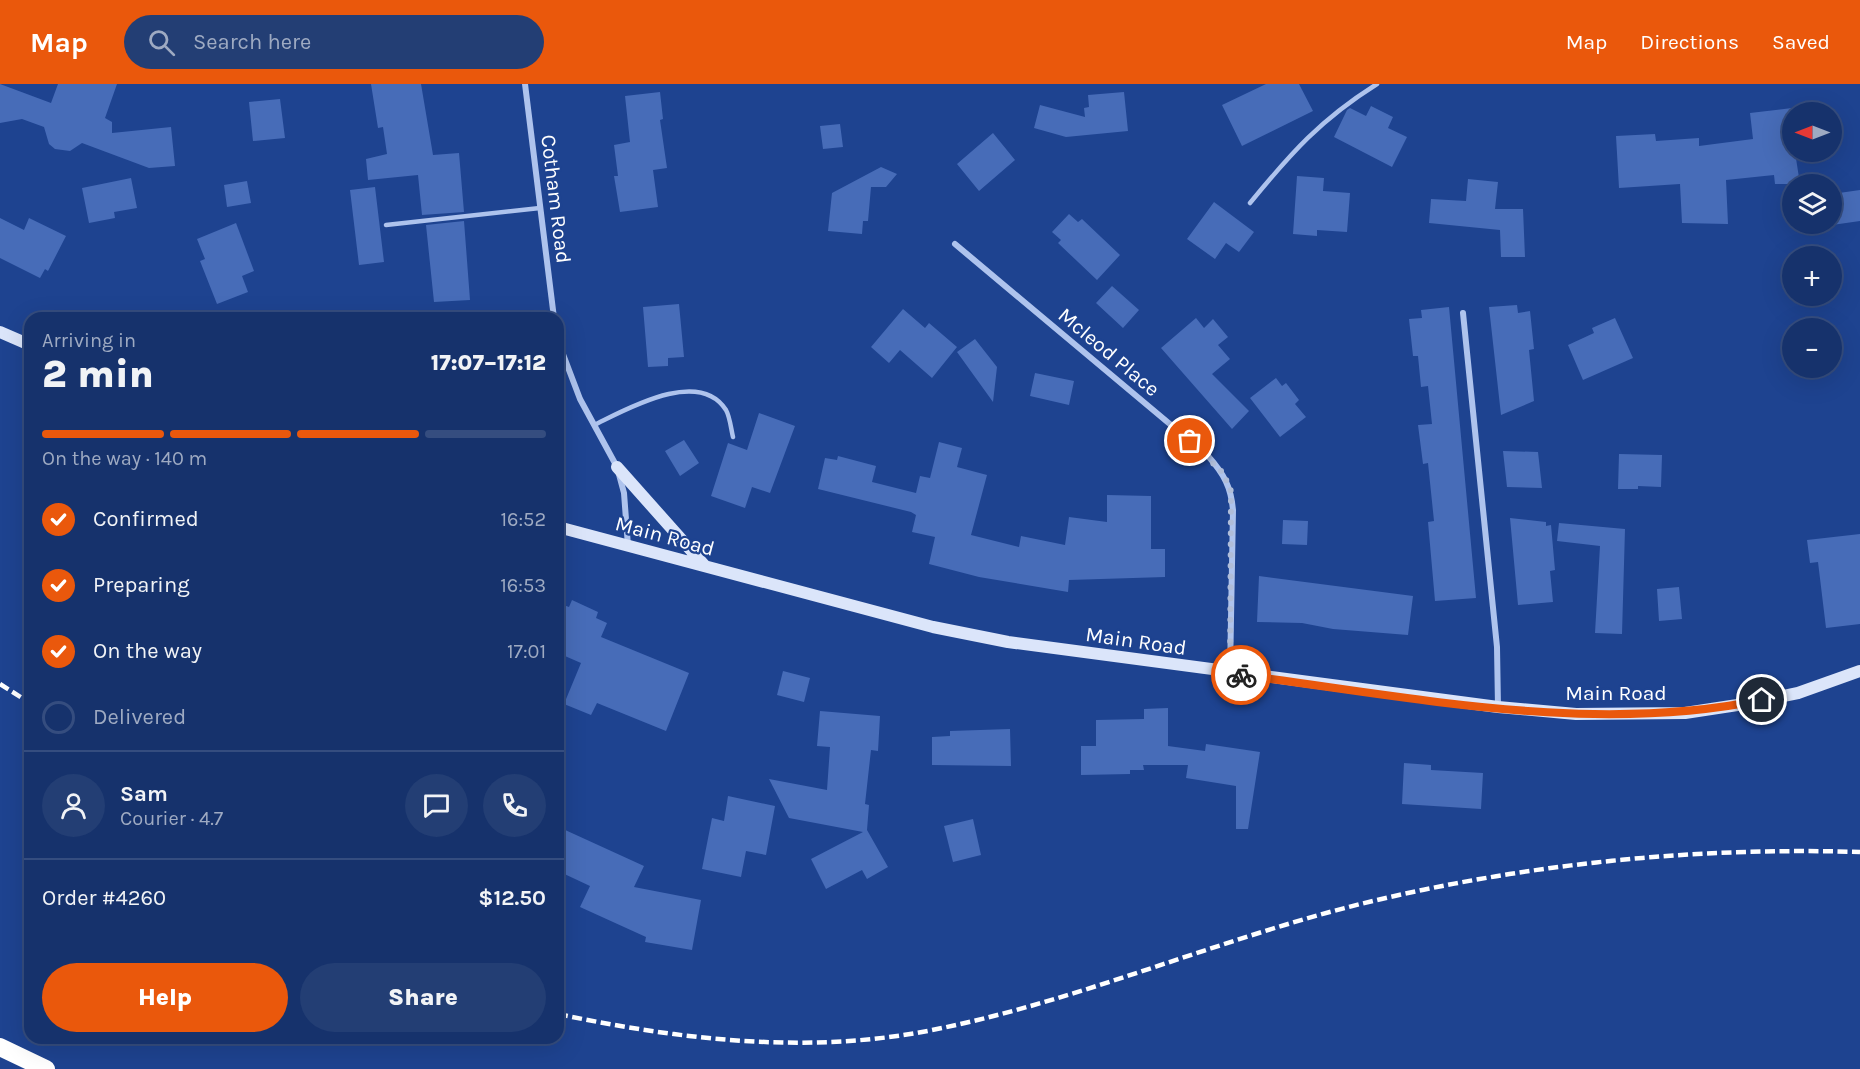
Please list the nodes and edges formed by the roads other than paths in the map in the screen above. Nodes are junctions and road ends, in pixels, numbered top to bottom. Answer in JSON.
{"nodes":[{"id":1,"x":525,"y":84,"type":"edge"},
{"id":2,"x":1377,"y":84,"type":"edge"},
{"id":3,"x":1250,"y":203,"type":"dead end"},
{"id":4,"x":540,"y":208,"type":"junction"},
{"id":5,"x":386,"y":225,"type":"dead end"},
{"id":6,"x":955,"y":244,"type":"dead end"},
{"id":7,"x":553,"y":312,"type":"edge"},
{"id":8,"x":1463,"y":312,"type":"dead end"},
{"id":9,"x":0,"y":332,"type":"edge"},
{"id":10,"x":24,"y":342,"type":"edge"},
{"id":11,"x":564,"y":362,"type":"edge"},
{"id":12,"x":594,"y":425,"type":"junction"},
{"id":13,"x":733,"y":437,"type":"dead end"},
{"id":14,"x":616,"y":467,"type":"junction"},
{"id":15,"x":564,"y":529,"type":"edge"},
{"id":16,"x":628,"y":546,"type":"junction"},
{"id":17,"x":705,"y":566,"type":"junction"},
{"id":18,"x":1860,"y":671,"type":"edge"},
{"id":19,"x":1230,"y":673,"type":"junction"},
{"id":20,"x":1498,"y":707,"type":"junction"},
{"id":21,"x":0,"y":1047,"type":"edge"},
{"id":22,"x":46,"y":1069,"type":"edge"}],
"edges":[{"from":1,"to":4,"type":"street","name":"Cotham Road"},
{"from":2,"to":3,"type":"lane"},
{"from":4,"to":5,"type":"lane"},
{"from":4,"to":7,"type":"street","name":"Cotham Road"},
{"from":6,"to":19,"type":"street","name":"Mcleod Place"},
{"from":8,"to":20,"type":"street"},
{"from":9,"to":10,"type":"main road"},
{"from":11,"to":12,"type":"street"},
{"from":12,"to":13,"type":"lane"},
{"from":12,"to":14,"type":"street"},
{"from":14,"to":16,"type":"street"},
{"from":14,"to":17,"type":"main road"},
{"from":15,"to":16,"type":"main road","name":"Main Road"},
{"from":16,"to":17,"type":"main road","name":"Main Road"},
{"from":17,"to":19,"type":"main road","name":"Main Road"},
{"from":18,"to":20,"type":"main road","name":"Main Road"},
{"from":19,"to":20,"type":"main road","name":"Main Road"},
{"from":21,"to":22,"type":"highway"}]}
